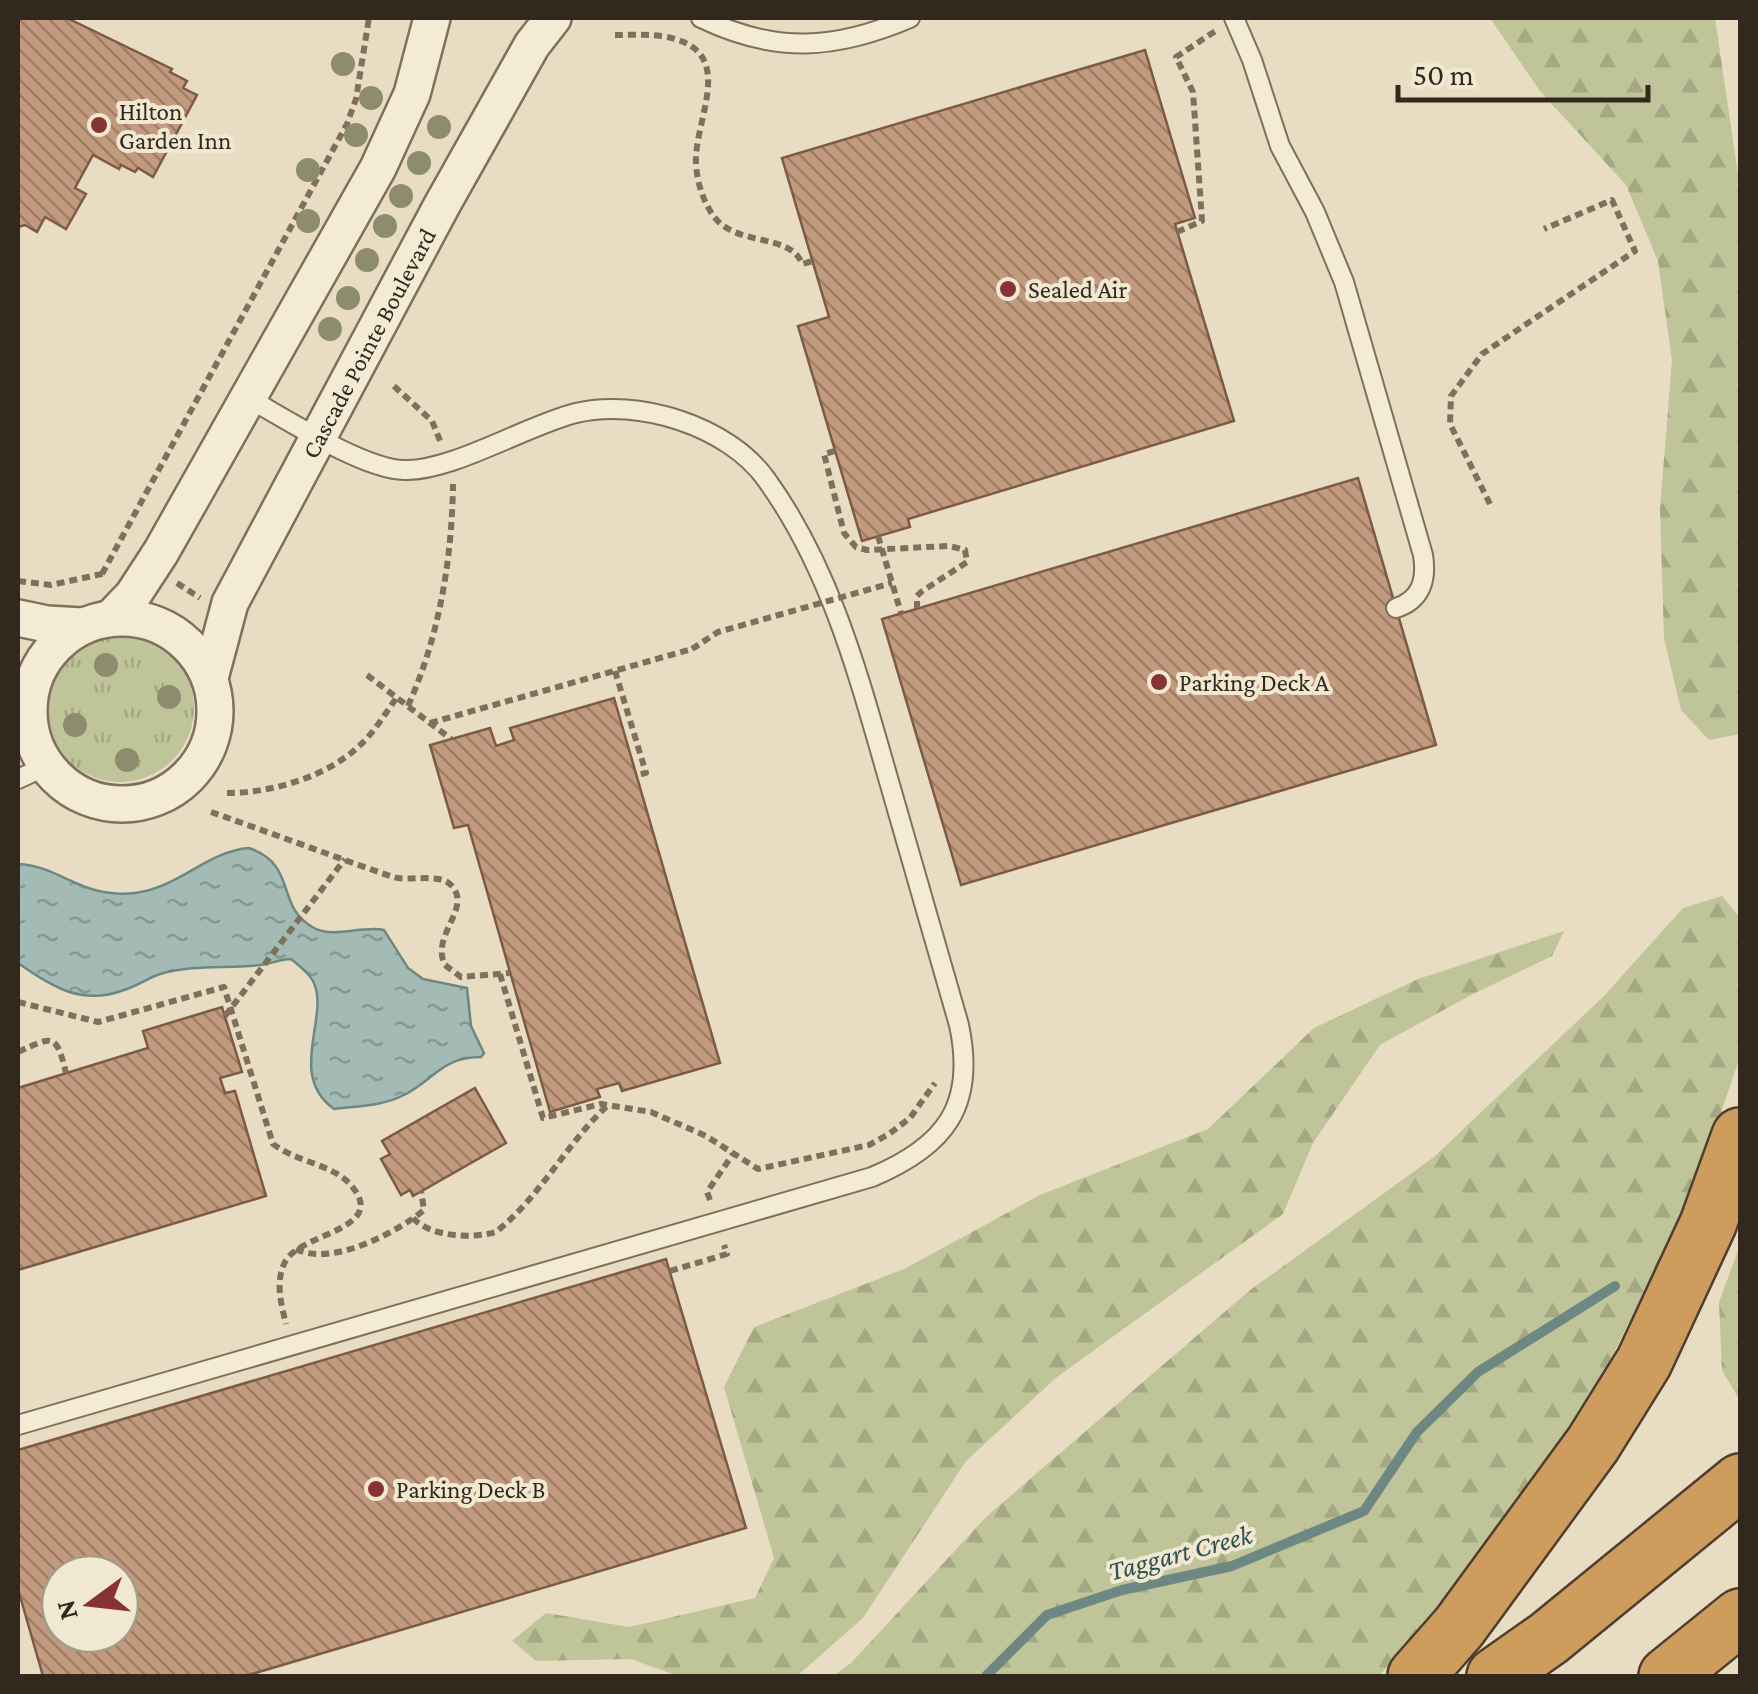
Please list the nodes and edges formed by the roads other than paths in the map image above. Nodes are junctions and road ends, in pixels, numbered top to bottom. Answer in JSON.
{"nodes":[{"id":1,"x":432,"y":18,"type":"edge"},
{"id":2,"x":554,"y":18,"type":"edge"},
{"id":3,"x":701,"y":18,"type":"edge"},
{"id":4,"x":910,"y":18,"type":"edge"},
{"id":5,"x":1234,"y":18,"type":"edge"},
{"id":6,"x":248,"y":398,"type":"junction"},
{"id":7,"x":318,"y":436,"type":"junction"},
{"id":8,"x":1396,"y":608,"type":"dead end"},
{"id":9,"x":18,"y":618,"type":"edge"},
{"id":10,"x":96,"y":622,"type":"junction"},
{"id":11,"x":210,"y":678,"type":"junction"},
{"id":12,"x":23,"y":711,"type":"edge"},
{"id":13,"x":32,"y":772,"type":"edge"},
{"id":14,"x":1740,"y":1136,"type":"edge"},
{"id":15,"x":18,"y":1425,"type":"edge"},
{"id":16,"x":1740,"y":1482,"type":"edge"},
{"id":17,"x":1740,"y":1617,"type":"edge"},
{"id":18,"x":1416,"y":1676,"type":"edge"},
{"id":19,"x":1496,"y":1676,"type":"edge"},
{"id":20,"x":1667,"y":1676,"type":"edge"}],
"edges":[{"from":1,"to":6,"type":"street"},
{"from":2,"to":7,"type":"street","name":"Cascade Pointe Boulevard"},
{"from":3,"to":4,"type":"lane"},
{"from":5,"to":8,"type":"lane"},
{"from":6,"to":7,"type":"lane"},
{"from":6,"to":10,"type":"street"},
{"from":7,"to":11,"type":"street","name":"Cascade Pointe Boulevard"},
{"from":7,"to":15,"type":"lane"},
{"from":9,"to":10,"type":"street"},
{"from":10,"to":11,"type":"street"},
{"from":10,"to":12,"type":"street"},
{"from":11,"to":13,"type":"street"},
{"from":12,"to":13,"type":"street"},
{"from":14,"to":18,"type":"highway"},
{"from":16,"to":19,"type":"highway"},
{"from":17,"to":20,"type":"highway"}]}
